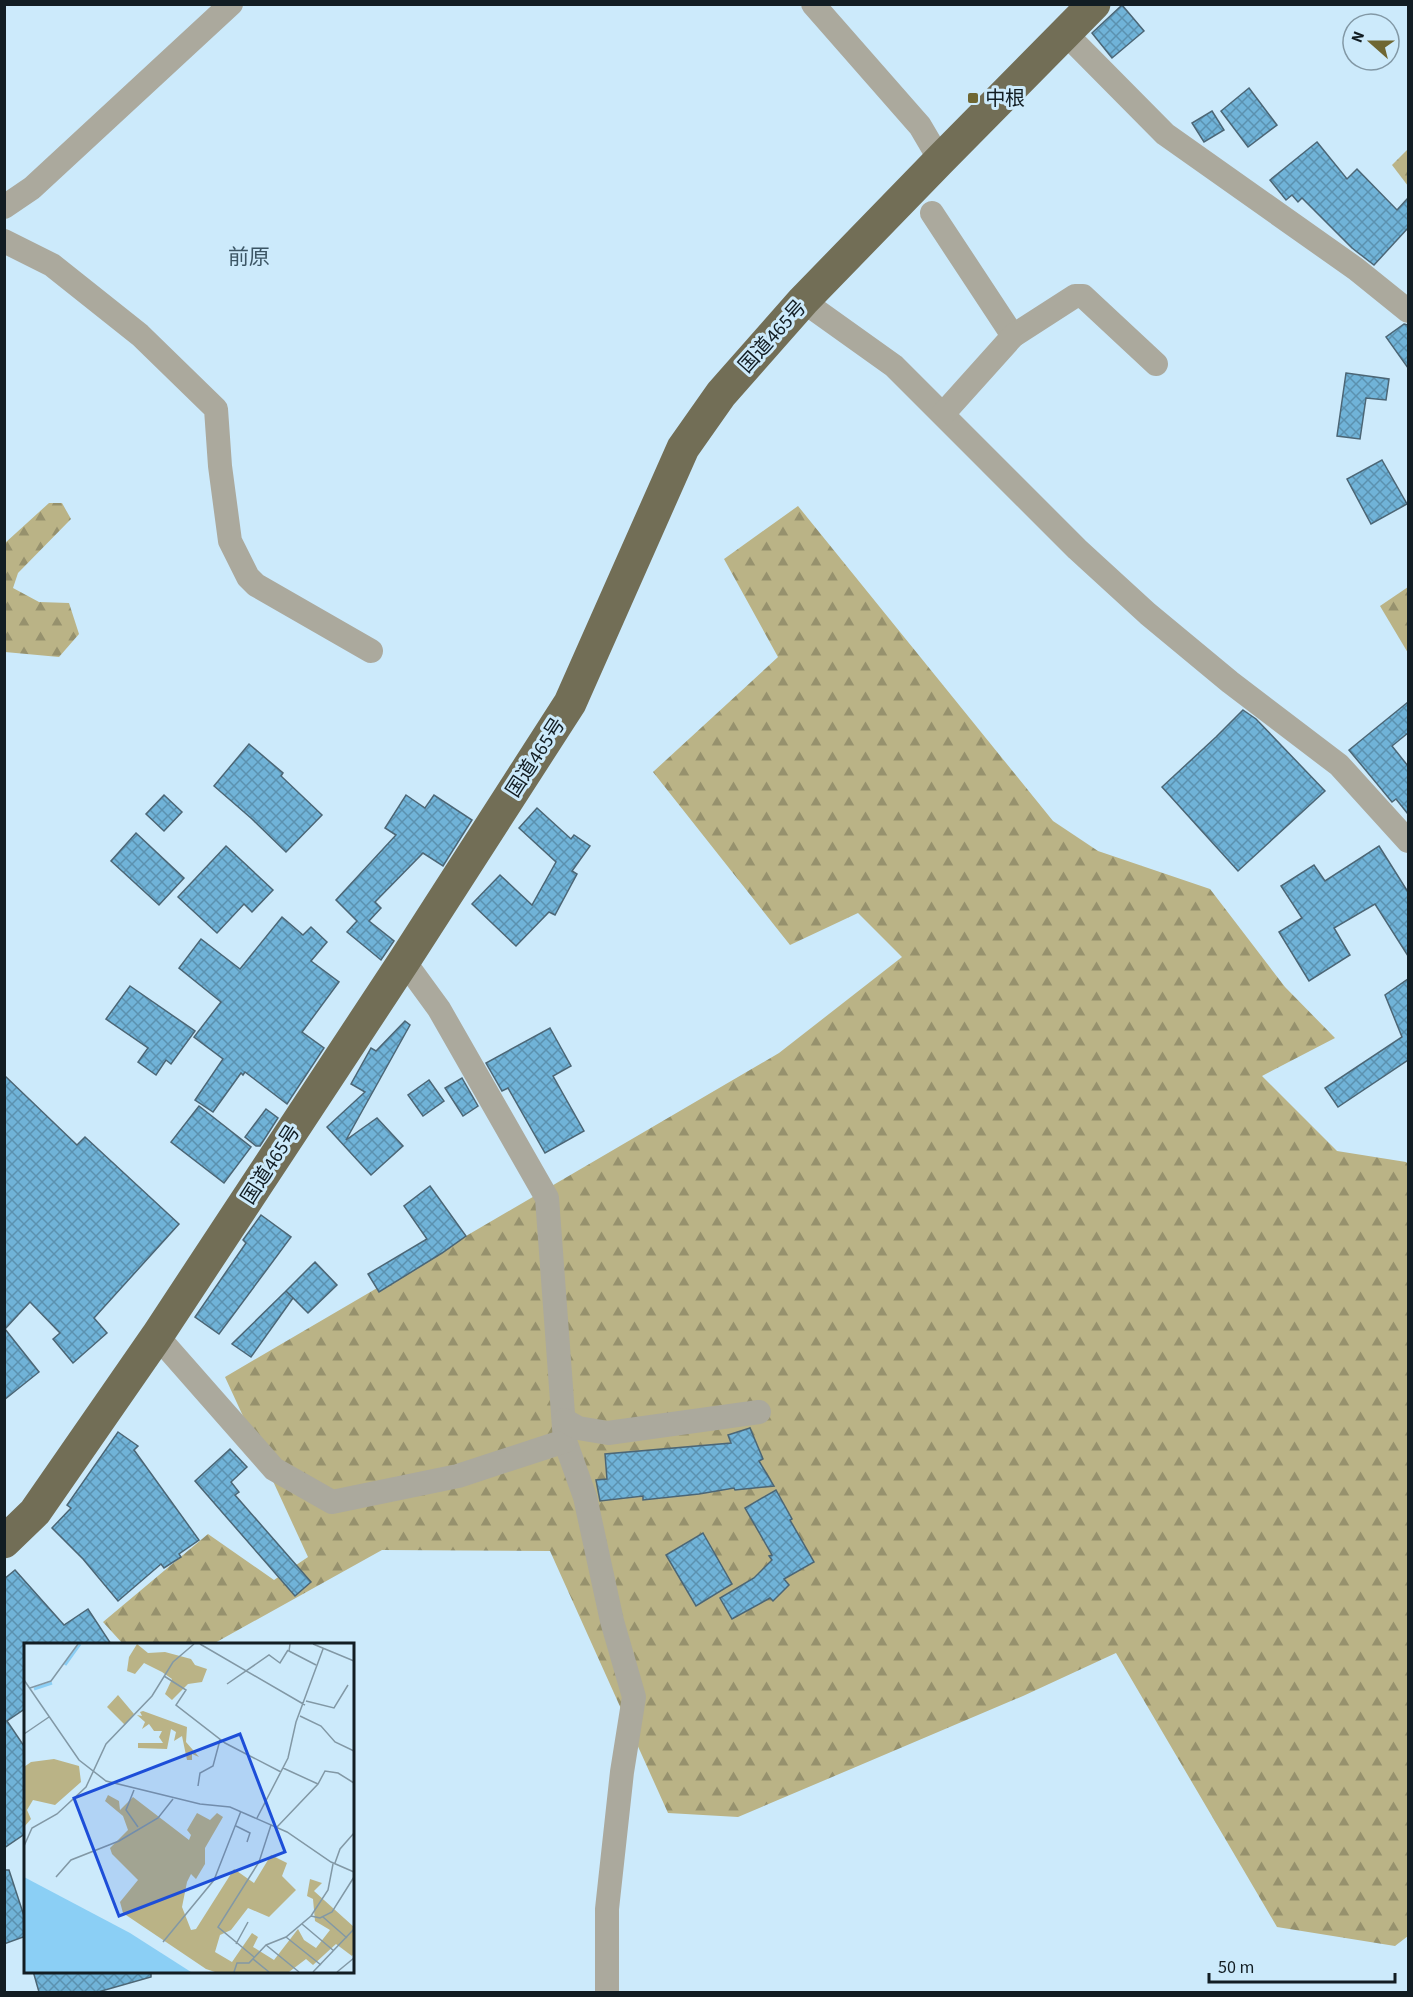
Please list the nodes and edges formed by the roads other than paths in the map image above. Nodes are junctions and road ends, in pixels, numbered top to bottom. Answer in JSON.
{"nodes":[{"id":1,"x":231,"y":4,"type":"edge"},
{"id":2,"x":813,"y":4,"type":"edge"},
{"id":3,"x":1094,"y":4,"type":"edge"},
{"id":4,"x":1065,"y":33,"type":"junction"},
{"id":5,"x":940,"y":159,"type":"junction"},
{"id":6,"x":4,"y":207,"type":"edge"},
{"id":7,"x":932,"y":213,"type":"dead end"},
{"id":8,"x":4,"y":241,"type":"edge"},
{"id":9,"x":803,"y":301,"type":"junction"},
{"id":10,"x":1408,"y":311,"type":"edge"},
{"id":11,"x":1013,"y":336,"type":"junction"},
{"id":12,"x":1156,"y":364,"type":"dead end"},
{"id":13,"x":943,"y":414,"type":"junction"},
{"id":14,"x":371,"y":651,"type":"dead end"},
{"id":15,"x":1408,"y":841,"type":"edge"},
{"id":16,"x":404,"y":961,"type":"junction"},
{"id":17,"x":157,"y":1336,"type":"junction"},
{"id":18,"x":759,"y":1412,"type":"dead end"},
{"id":19,"x":564,"y":1430,"type":"junction"},
{"id":20,"x":4,"y":1542,"type":"edge"},
{"id":21,"x":606,"y":1992,"type":"edge"}],
"edges":[{"from":1,"to":6,"type":"street"},
{"from":2,"to":5,"type":"street"},
{"from":3,"to":4,"type":"highway","name":"国道465号"},
{"from":4,"to":5,"type":"highway","name":"国道465号"},
{"from":4,"to":10,"type":"street"},
{"from":5,"to":9,"type":"highway","name":"国道465号"},
{"from":7,"to":11,"type":"street"},
{"from":8,"to":14,"type":"street"},
{"from":9,"to":13,"type":"street"},
{"from":9,"to":16,"type":"highway","name":"国道465号"},
{"from":11,"to":12,"type":"street"},
{"from":11,"to":13,"type":"street"},
{"from":13,"to":15,"type":"street"},
{"from":16,"to":17,"type":"highway","name":"国道465号"},
{"from":16,"to":19,"type":"street"},
{"from":17,"to":19,"type":"street"},
{"from":17,"to":20,"type":"highway","name":"国道465号"},
{"from":18,"to":19,"type":"street"},
{"from":19,"to":21,"type":"street"}]}
